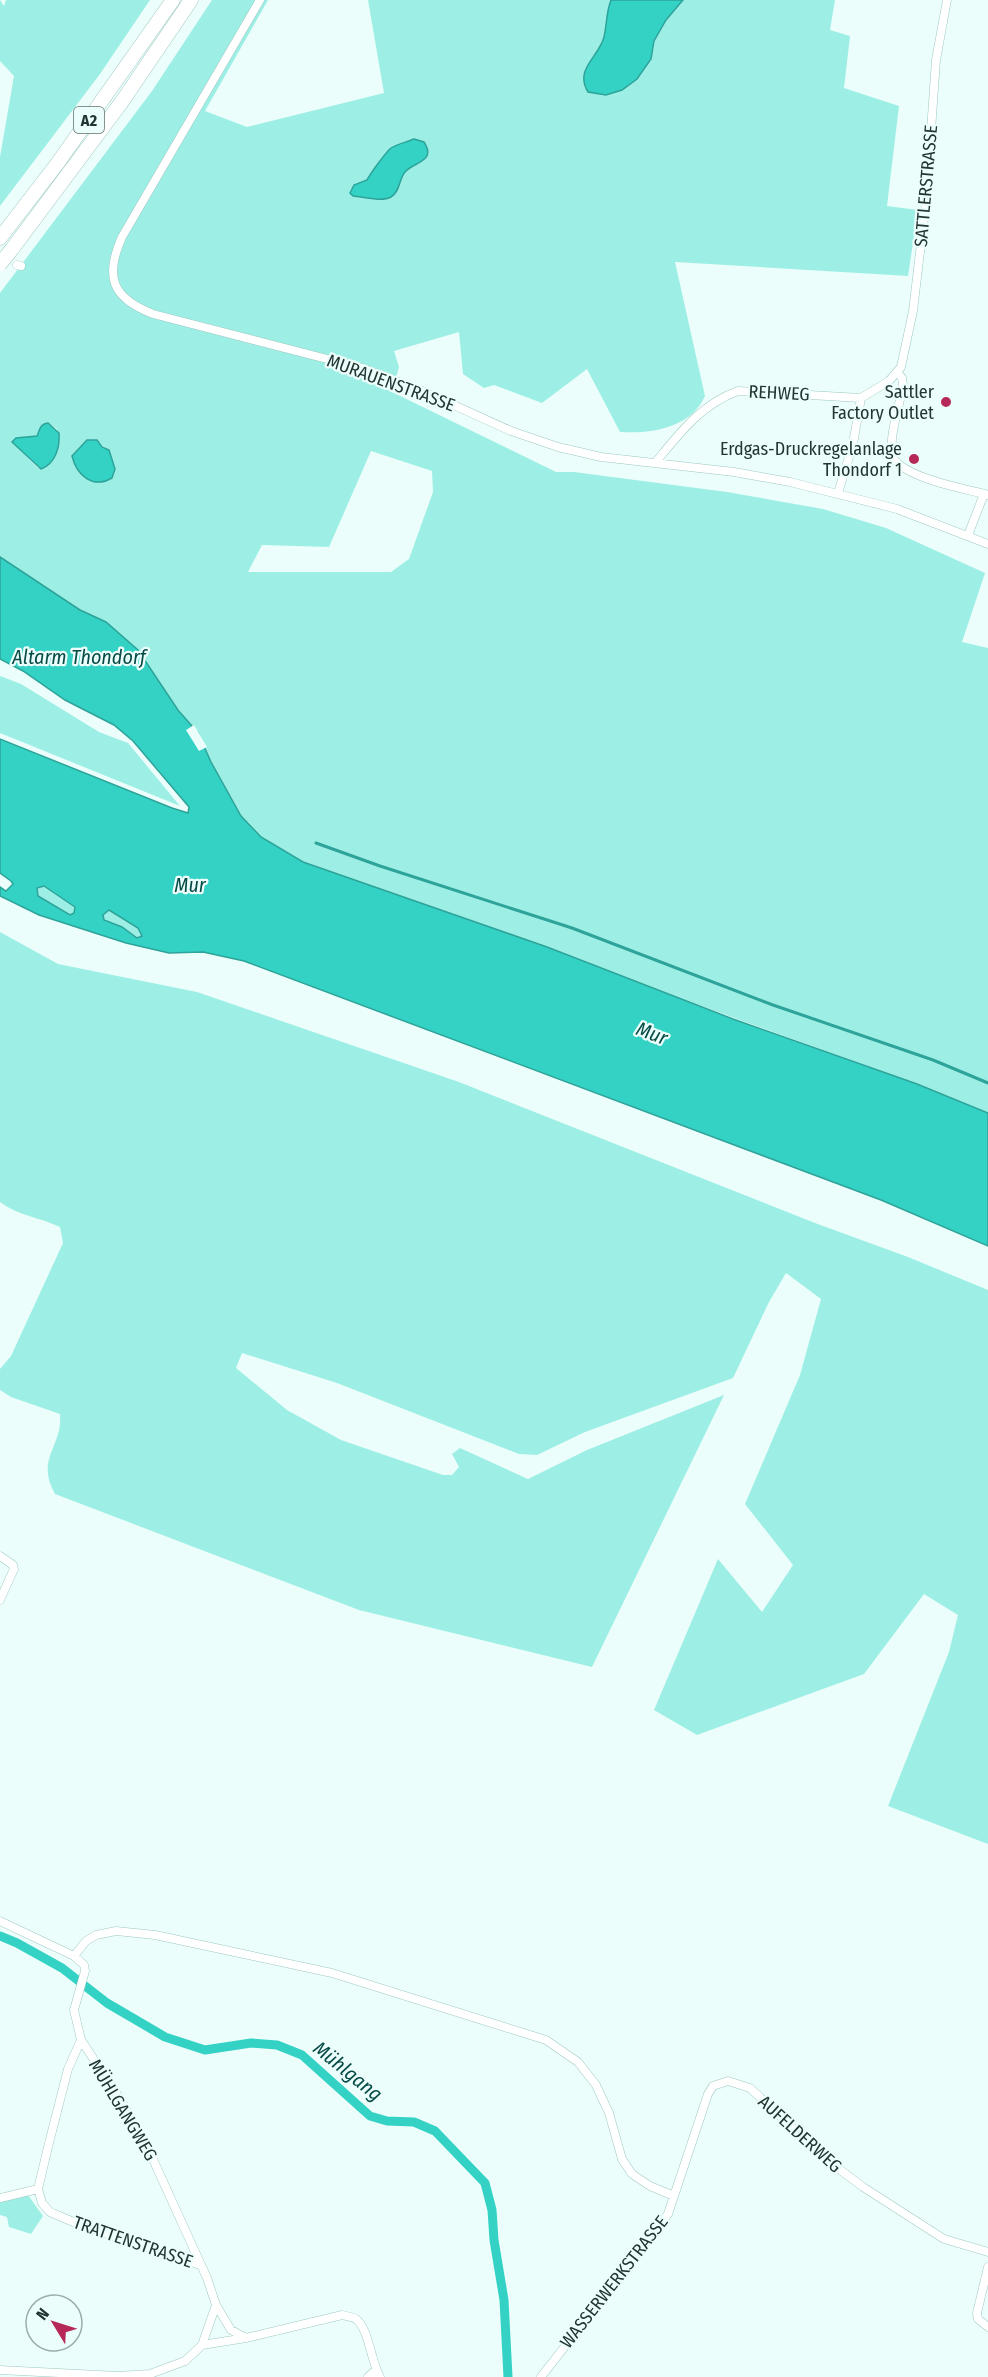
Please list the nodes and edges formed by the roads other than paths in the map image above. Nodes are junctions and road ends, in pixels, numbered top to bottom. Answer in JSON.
{"nodes":[{"id":1,"x":173,"y":0,"type":"edge"},
{"id":2,"x":191,"y":0,"type":"edge"},
{"id":3,"x":260,"y":0,"type":"edge"},
{"id":4,"x":947,"y":0,"type":"edge"},
{"id":5,"x":0,"y":238,"type":"edge"},
{"id":6,"x":0,"y":264,"type":"edge"},
{"id":7,"x":898,"y":372,"type":"junction"},
{"id":8,"x":861,"y":398,"type":"junction"},
{"id":9,"x":654,"y":462,"type":"junction"},
{"id":10,"x":838,"y":493,"type":"junction"},
{"id":11,"x":986,"y":495,"type":"edge"},
{"id":12,"x":968,"y":535,"type":"junction"},
{"id":13,"x":988,"y":544,"type":"edge"},
{"id":14,"x":0,"y":1556,"type":"edge"},
{"id":15,"x":0,"y":1600,"type":"edge"},
{"id":16,"x":0,"y":1921,"type":"edge"},
{"id":17,"x":74,"y":1956,"type":"junction"},
{"id":18,"x":81,"y":2040,"type":"junction"},
{"id":19,"x":39,"y":2189,"type":"junction"},
{"id":20,"x":674,"y":2196,"type":"junction"},
{"id":21,"x":0,"y":2198,"type":"edge"},
{"id":22,"x":988,"y":2252,"type":"edge"},
{"id":23,"x":200,"y":2265,"type":"junction"},
{"id":24,"x":988,"y":2267,"type":"edge"},
{"id":25,"x":216,"y":2306,"type":"junction"},
{"id":26,"x":988,"y":2326,"type":"edge"},
{"id":27,"x":246,"y":2338,"type":"junction"},
{"id":28,"x":202,"y":2345,"type":"junction"},
{"id":29,"x":0,"y":2370,"type":"edge"},
{"id":30,"x":378,"y":2374,"type":"edge"},
{"id":31,"x":82,"y":2375,"type":"edge"},
{"id":32,"x":368,"y":2377,"type":"edge"},
{"id":33,"x":541,"y":2377,"type":"edge"}],
"edges":[{"from":1,"to":5,"type":"highway","number":"A2"},
{"from":2,"to":6,"type":"highway","number":"A2","bridge":true},
{"from":3,"to":9,"type":"street","name":"MURAUENSTRASSE"},
{"from":4,"to":7,"type":"street","name":"SATTLERSTRASSE"},
{"from":7,"to":8,"type":"street"},
{"from":7,"to":11,"type":"street","name":"SATTLERSTRASSE"},
{"from":8,"to":9,"type":"street","name":"REHWEG"},
{"from":8,"to":10,"type":"street"},
{"from":9,"to":10,"type":"street","name":"MURAUENSTRASSE"},
{"from":10,"to":12,"type":"street","name":"MURAUENSTRASSE"},
{"from":11,"to":12,"type":"street"},
{"from":12,"to":13,"type":"street","name":"MURAUENSTRASSE"},
{"from":14,"to":15,"type":"street"},
{"from":16,"to":17,"type":"street"},
{"from":17,"to":18,"type":"street","name":"MÜHLGANGWEG"},
{"from":17,"to":20,"type":"street","name":"WASSERWERKSTRASSE"},
{"from":18,"to":19,"type":"street"},
{"from":18,"to":23,"type":"street","name":"MÜHLGANGWEG"},
{"from":19,"to":21,"type":"street"},
{"from":19,"to":23,"type":"street","name":"TRATTENSTRASSE"},
{"from":20,"to":22,"type":"street","name":"AUFELDERWEG"},
{"from":20,"to":33,"type":"street","name":"WASSERWERKSTRASSE"},
{"from":23,"to":25,"type":"street","name":"TRATTENSTRASSE"},
{"from":24,"to":26,"type":"street"},
{"from":25,"to":27,"type":"street","name":"TRATTENSTRASSE"},
{"from":25,"to":28,"type":"street"},
{"from":27,"to":28,"type":"street"},
{"from":27,"to":30,"type":"street"},
{"from":28,"to":31,"type":"street"},
{"from":29,"to":31,"type":"street"},
{"from":30,"to":32,"type":"street"}]}
